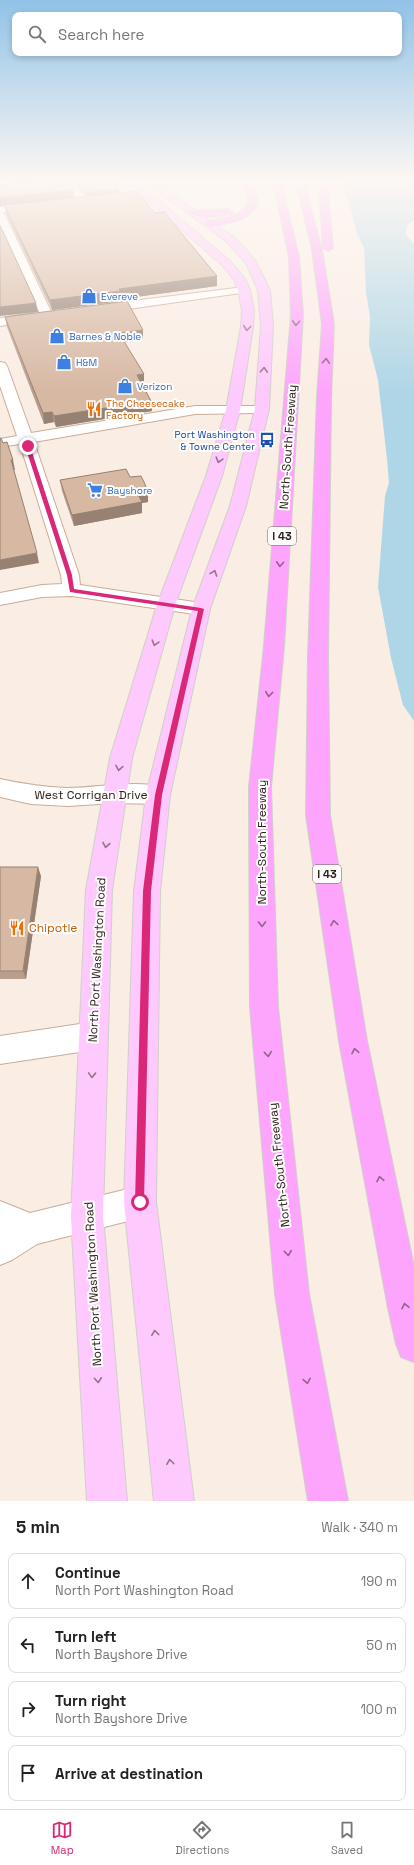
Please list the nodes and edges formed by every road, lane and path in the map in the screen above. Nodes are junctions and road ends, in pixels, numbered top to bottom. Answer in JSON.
{"nodes":[{"id":1,"x":19,"y":252,"type":"edge"},
{"id":2,"x":214,"y":252,"type":"edge"},
{"id":3,"x":242,"y":252,"type":"edge"},
{"id":4,"x":292,"y":252,"type":"edge"},
{"id":5,"x":317,"y":252,"type":"edge"},
{"id":6,"x":328,"y":252,"type":"edge"},
{"id":7,"x":283,"y":264,"type":"dead end"},
{"id":8,"x":295,"y":284,"type":"junction"},
{"id":9,"x":244,"y":290,"type":"junction"},
{"id":10,"x":85,"y":311,"type":"edge"},
{"id":11,"x":0,"y":322,"type":"edge"},
{"id":12,"x":328,"y":324,"type":"junction"},
{"id":13,"x":0,"y":366,"type":"edge"},
{"id":14,"x":262,"y":409,"type":"junction"},
{"id":15,"x":233,"y":410,"type":"junction"},
{"id":16,"x":25,"y":438,"type":"junction"},
{"id":17,"x":0,"y":443,"type":"edge"},
{"id":18,"x":72,"y":590,"type":"junction"},
{"id":19,"x":0,"y":599,"type":"edge"},
{"id":20,"x":166,"y":605,"type":"junction"},
{"id":21,"x":201,"y":609,"type":"junction"},
{"id":22,"x":0,"y":788,"type":"edge"},
{"id":23,"x":115,"y":794,"type":"junction"},
{"id":24,"x":158,"y":795,"type":"junction"},
{"id":25,"x":93,"y":1036,"type":"junction"},
{"id":26,"x":0,"y":1050,"type":"edge"},
{"id":27,"x":140,"y":1202,"type":"junction"},
{"id":28,"x":87,"y":1216,"type":"junction"},
{"id":29,"x":0,"y":1217,"type":"edge"},
{"id":30,"x":30,"y":1229,"type":"junction"},
{"id":31,"x":0,"y":1248,"type":"edge"},
{"id":32,"x":414,"y":1344,"type":"edge"},
{"id":33,"x":107,"y":1501,"type":"edge"},
{"id":34,"x":174,"y":1501,"type":"edge"},
{"id":35,"x":328,"y":1501,"type":"edge"}],
"edges":[{"from":1,"to":11,"type":"street"},
{"from":2,"to":9,"type":"main road","name":"North Port Washington Road"},
{"from":14,"to":3,"type":"main road","one_way":true},
{"from":4,"to":8,"type":"highway","name":"North-South Freeway","number":"I 43"},
{"from":5,"to":12,"type":"highway","number":"I 43"},
{"from":6,"to":12,"type":"highway"},
{"from":7,"to":8,"type":"highway"},
{"from":8,"to":35,"type":"highway","name":"North-South Freeway","number":"I 43","one_way":true},
{"from":9,"to":10,"type":"street"},
{"from":9,"to":15,"type":"main road","name":"North Port Washington Road","one_way":true},
{"from":32,"to":12,"type":"highway","number":"I 43","one_way":true},
{"from":13,"to":16,"type":"street"},
{"from":14,"to":15,"type":"street"},
{"from":21,"to":14,"type":"main road","one_way":true},
{"from":15,"to":16,"type":"street"},
{"from":15,"to":20,"type":"main road","name":"North Port Washington Road","one_way":true},
{"from":16,"to":17,"type":"street"},
{"from":16,"to":18,"type":"street"},
{"from":18,"to":19,"type":"street"},
{"from":18,"to":20,"type":"street"},
{"from":20,"to":21,"type":"street"},
{"from":20,"to":23,"type":"main road","name":"North Port Washington Road","one_way":true},
{"from":21,"to":24,"type":"main road"},
{"from":22,"to":23,"type":"street","name":"West Corrigan Drive"},
{"from":23,"to":24,"type":"street","name":"West Corrigan Drive"},
{"from":23,"to":25,"type":"main road","name":"North Port Washington Road","one_way":true},
{"from":24,"to":27,"type":"main road"},
{"from":25,"to":26,"type":"street"},
{"from":25,"to":28,"type":"main road","name":"North Port Washington Road","one_way":true},
{"from":27,"to":28,"type":"street"},
{"from":34,"to":27,"type":"main road","one_way":true},
{"from":28,"to":30,"type":"street"},
{"from":28,"to":33,"type":"main road","name":"North Port Washington Road","one_way":true},
{"from":29,"to":30,"type":"street"},
{"from":30,"to":31,"type":"street"}]}
